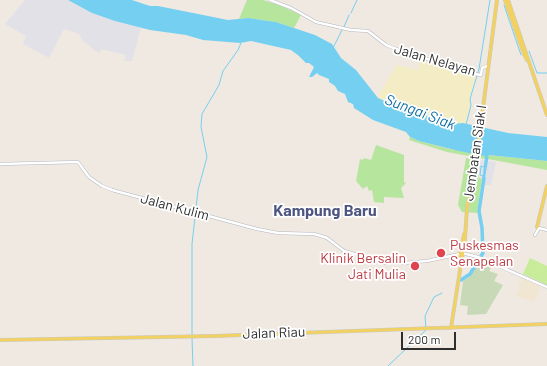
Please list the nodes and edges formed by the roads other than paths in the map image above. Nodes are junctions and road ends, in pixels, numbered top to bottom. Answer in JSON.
{"nodes":[{"id":1,"x":270,"y":0,"type":"edge"},
{"id":2,"x":497,"y":0,"type":"edge"},
{"id":3,"x":505,"y":0,"type":"edge"},
{"id":4,"x":508,"y":0,"type":"edge"},
{"id":5,"x":510,"y":11,"type":"junction"},
{"id":6,"x":487,"y":66,"type":"junction"},
{"id":7,"x":547,"y":115,"type":"edge"},
{"id":8,"x":0,"y":164,"type":"edge"},
{"id":9,"x":547,"y":186,"type":"edge"},
{"id":10,"x":539,"y":225,"type":"junction"},
{"id":11,"x":547,"y":230,"type":"edge"},
{"id":12,"x":535,"y":235,"type":"dead end"},
{"id":13,"x":461,"y":253,"type":"junction"},
{"id":14,"x":547,"y":287,"type":"edge"},
{"id":15,"x":547,"y":324,"type":"edge"},
{"id":16,"x":451,"y":328,"type":"junction"},
{"id":17,"x":0,"y":340,"type":"edge"}],
"edges":[{"from":1,"to":6,"type":"main road","name":"Jalan Nelayan"},
{"from":2,"to":6,"type":"main road","name":"Jembatan Siak I"},
{"from":3,"to":5,"type":"main road"},
{"from":4,"to":5,"type":"main road"},
{"from":5,"to":7,"type":"main road"},
{"from":6,"to":13,"type":"main road","name":"Jembatan Siak I"},
{"from":8,"to":13,"type":"main road","name":"Jalan Kulim"},
{"from":9,"to":10,"type":"main road"},
{"from":10,"to":11,"type":"main road"},
{"from":10,"to":12,"type":"main road"},
{"from":13,"to":14,"type":"main road"},
{"from":13,"to":16,"type":"main road","name":"Jembatan Siak I"},
{"from":15,"to":16,"type":"main road","name":"Jalan Riau"},
{"from":16,"to":17,"type":"main road","name":"Jalan Riau"}]}
